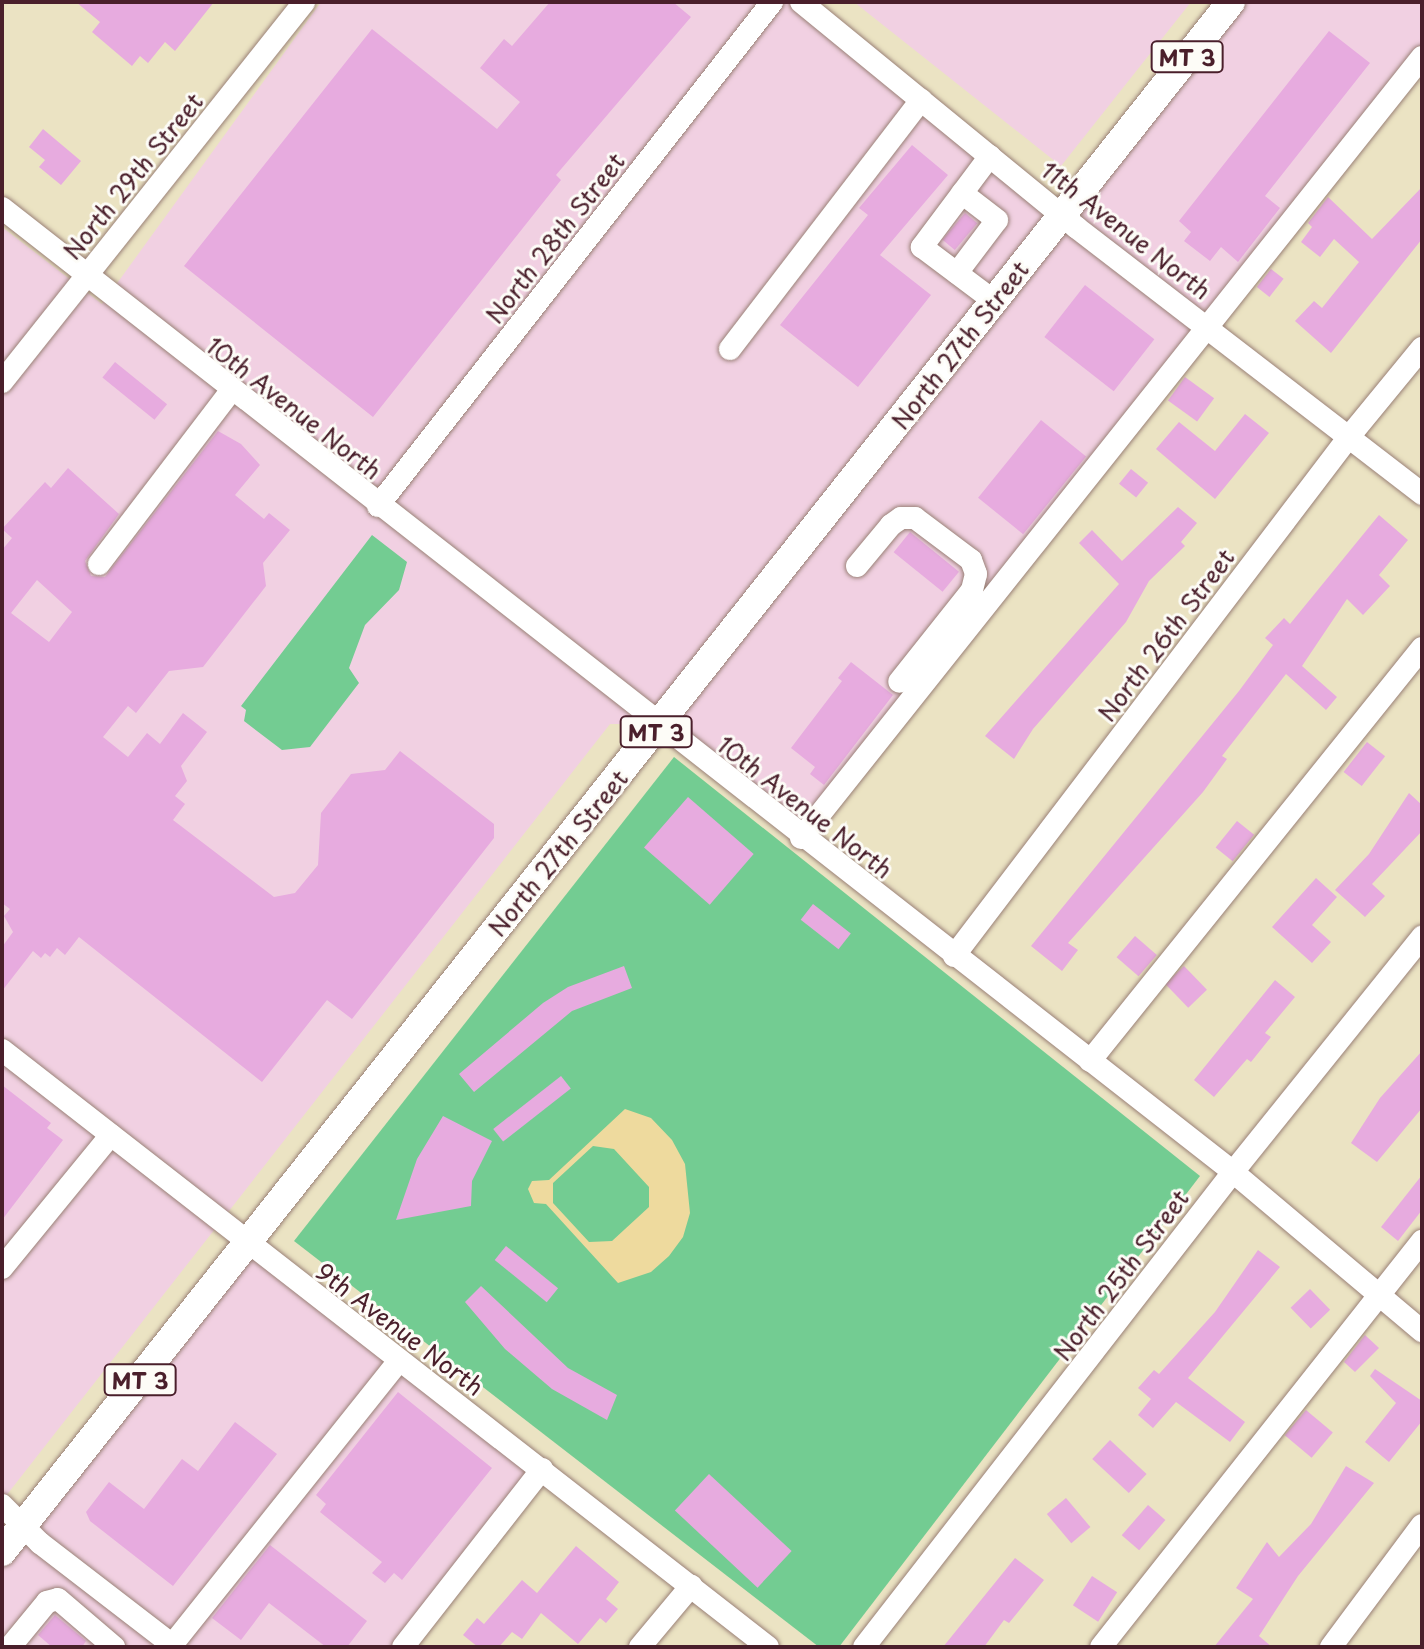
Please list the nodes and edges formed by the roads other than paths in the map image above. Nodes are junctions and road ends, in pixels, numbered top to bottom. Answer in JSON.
{"nodes":[{"id":1,"x":304,"y":2,"type":"edge"},
{"id":2,"x":772,"y":2,"type":"edge"},
{"id":3,"x":801,"y":2,"type":"edge"},
{"id":4,"x":1231,"y":2,"type":"edge"},
{"id":5,"x":1422,"y":57,"type":"edge"},
{"id":6,"x":921,"y":100,"type":"junction"},
{"id":7,"x":990,"y":156,"type":"junction"},
{"id":8,"x":962,"y":193,"type":"junction"},
{"id":9,"x":2,"y":208,"type":"edge"},
{"id":10,"x":1062,"y":215,"type":"junction"},
{"id":11,"x":957,"y":273,"type":"junction"},
{"id":12,"x":85,"y":277,"type":"junction"},
{"id":13,"x":994,"y":301,"type":"junction"},
{"id":14,"x":1208,"y":327,"type":"junction"},
{"id":15,"x":1422,"y":348,"type":"edge"},
{"id":16,"x":730,"y":349,"type":"dead end"},
{"id":17,"x":2,"y":382,"type":"edge"},
{"id":18,"x":231,"y":391,"type":"junction"},
{"id":19,"x":1348,"y":438,"type":"junction"},
{"id":20,"x":1422,"y":494,"type":"edge"},
{"id":21,"x":378,"y":506,"type":"junction"},
{"id":22,"x":99,"y":564,"type":"dead end"},
{"id":23,"x":857,"y":566,"type":"dead end"},
{"id":24,"x":1422,"y":648,"type":"edge"},
{"id":25,"x":899,"y":682,"type":"dead end"},
{"id":26,"x":662,"y":724,"type":"junction"},
{"id":27,"x":801,"y":838,"type":"junction"},
{"id":28,"x":1422,"y":937,"type":"edge"},
{"id":29,"x":954,"y":956,"type":"junction"},
{"id":30,"x":2,"y":1050,"type":"edge"},
{"id":31,"x":1090,"y":1061,"type":"junction"},
{"id":32,"x":111,"y":1135,"type":"junction"},
{"id":33,"x":1233,"y":1172,"type":"junction"},
{"id":34,"x":1422,"y":1241,"type":"edge"},
{"id":35,"x":248,"y":1243,"type":"junction"},
{"id":36,"x":2,"y":1268,"type":"edge"},
{"id":37,"x":1379,"y":1295,"type":"junction"},
{"id":38,"x":1422,"y":1331,"type":"edge"},
{"id":39,"x":398,"y":1362,"type":"junction"},
{"id":40,"x":542,"y":1469,"type":"junction"},
{"id":41,"x":13,"y":1514,"type":"edge"},
{"id":42,"x":1422,"y":1525,"type":"edge"},
{"id":43,"x":2,"y":1552,"type":"edge"},
{"id":44,"x":691,"y":1586,"type":"junction"},
{"id":45,"x":173,"y":1646,"type":"edge"},
{"id":46,"x":10,"y":1647,"type":"edge"},
{"id":47,"x":114,"y":1647,"type":"edge"},
{"id":48,"x":403,"y":1647,"type":"edge"},
{"id":49,"x":640,"y":1647,"type":"edge"},
{"id":50,"x":768,"y":1647,"type":"edge"},
{"id":51,"x":864,"y":1647,"type":"edge"},
{"id":52,"x":1101,"y":1647,"type":"edge"},
{"id":53,"x":1331,"y":1647,"type":"edge"}],
"edges":[{"from":1,"to":12,"type":"street","name":"North 29th Street"},
{"from":2,"to":21,"type":"street","name":"North 28th Street"},
{"from":3,"to":6,"type":"street","name":"11th Avenue North"},
{"from":4,"to":10,"type":"main road","name":"North 27th Street","number":"MT 3"},
{"from":5,"to":14,"type":"street"},
{"from":6,"to":7,"type":"street","name":"11th Avenue North"},
{"from":6,"to":16,"type":"street"},
{"from":7,"to":8,"type":"street"},
{"from":7,"to":10,"type":"street","name":"11th Avenue North"},
{"from":8,"to":11,"type":"street"},
{"from":8,"to":11,"type":"street"},
{"from":9,"to":12,"type":"street","name":"10th Avenue North"},
{"from":10,"to":13,"type":"main road","name":"North 27th Street","number":"MT 3"},
{"from":10,"to":14,"type":"street","name":"11th Avenue North"},
{"from":11,"to":13,"type":"street"},
{"from":12,"to":17,"type":"street","name":"North 29th Street"},
{"from":12,"to":18,"type":"street","name":"10th Avenue North"},
{"from":13,"to":26,"type":"main road","name":"North 27th Street","number":"MT 3"},
{"from":14,"to":19,"type":"street","name":"11th Avenue North"},
{"from":14,"to":27,"type":"street"},
{"from":15,"to":19,"type":"street","name":"North 26th Street"},
{"from":18,"to":21,"type":"street","name":"10th Avenue North"},
{"from":18,"to":22,"type":"street"},
{"from":19,"to":20,"type":"street","name":"11th Avenue North"},
{"from":19,"to":29,"type":"street","name":"North 26th Street"},
{"from":21,"to":26,"type":"street","name":"10th Avenue North"},
{"from":23,"to":25,"type":"street"},
{"from":24,"to":31,"type":"street"},
{"from":26,"to":27,"type":"street","name":"10th Avenue North"},
{"from":26,"to":35,"type":"main road","name":"North 27th Street","number":"MT 3"},
{"from":27,"to":29,"type":"street","name":"10th Avenue North"},
{"from":28,"to":33,"type":"street","name":"North 25th Street"},
{"from":29,"to":31,"type":"street","name":"10th Avenue North"},
{"from":30,"to":32,"type":"street","name":"9th Avenue North"},
{"from":31,"to":33,"type":"street","name":"10th Avenue North"},
{"from":32,"to":35,"type":"street","name":"9th Avenue North"},
{"from":32,"to":36,"type":"street"},
{"from":33,"to":37,"type":"street","name":"10th Avenue North"},
{"from":33,"to":51,"type":"street","name":"North 25th Street"},
{"from":34,"to":37,"type":"street"},
{"from":35,"to":39,"type":"street","name":"9th Avenue North"},
{"from":35,"to":41,"type":"main road","name":"North 27th Street","number":"MT 3"},
{"from":37,"to":38,"type":"street","name":"10th Avenue North"},
{"from":37,"to":52,"type":"street"},
{"from":39,"to":40,"type":"street","name":"9th Avenue North"},
{"from":39,"to":45,"type":"street"},
{"from":40,"to":44,"type":"street","name":"9th Avenue North"},
{"from":40,"to":48,"type":"street"},
{"from":41,"to":43,"type":"main road","name":"North 27th Street","number":"MT 3"},
{"from":41,"to":45,"type":"street"},
{"from":42,"to":53,"type":"street"},
{"from":44,"to":49,"type":"street"},
{"from":44,"to":50,"type":"street","name":"9th Avenue North"},
{"from":46,"to":47,"type":"street"}]}
